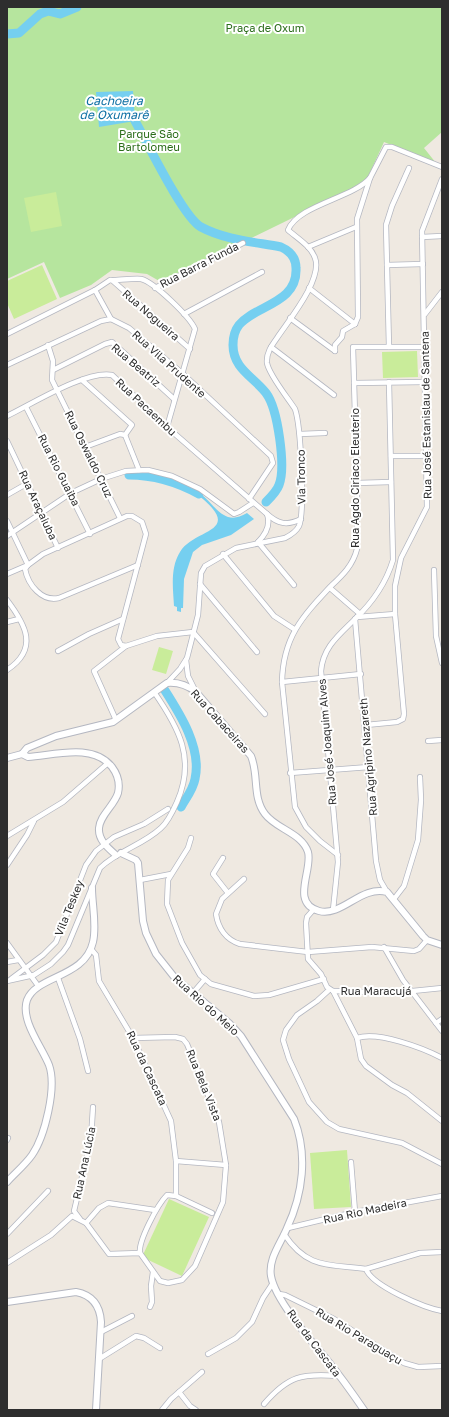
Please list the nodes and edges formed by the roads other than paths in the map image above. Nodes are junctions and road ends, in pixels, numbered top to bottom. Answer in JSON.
{"nodes":[{"id":1,"x":442,"y":167,"type":"edge"},
{"id":2,"x":409,"y":168,"type":"dead end"},
{"id":3,"x":370,"y":178,"type":"junction"},
{"id":4,"x":442,"y":179,"type":"edge"},
{"id":5,"x":356,"y":227,"type":"junction"},
{"id":6,"x":442,"y":236,"type":"edge"},
{"id":7,"x":422,"y":237,"type":"junction"},
{"id":8,"x":243,"y":243,"type":"dead end"},
{"id":9,"x":308,"y":247,"type":"junction"},
{"id":10,"x":423,"y":264,"type":"junction"},
{"id":11,"x":387,"y":265,"type":"junction"},
{"id":12,"x":262,"y":272,"type":"dead end"},
{"id":13,"x":113,"y":281,"type":"junction"},
{"id":14,"x":155,"y":288,"type":"junction"},
{"id":15,"x":309,"y":288,"type":"junction"},
{"id":16,"x":95,"y":290,"type":"junction"},
{"id":17,"x":442,"y":292,"type":"edge"},
{"id":18,"x":184,"y":314,"type":"junction"},
{"id":19,"x":424,"y":315,"type":"junction"},
{"id":20,"x":290,"y":318,"type":"junction"},
{"id":21,"x":111,"y":319,"type":"junction"},
{"id":22,"x":355,"y":324,"type":"junction"},
{"id":23,"x":7,"y":334,"type":"edge"},
{"id":24,"x":48,"y":345,"type":"junction"},
{"id":25,"x":271,"y":347,"type":"junction"},
{"id":26,"x":389,"y":347,"type":"junction"},
{"id":27,"x":424,"y":347,"type":"junction"},
{"id":28,"x":190,"y":349,"type":"junction"},
{"id":29,"x":7,"y":365,"type":"edge"},
{"id":30,"x":52,"y":371,"type":"junction"},
{"id":31,"x":183,"y":374,"type":"junction"},
{"id":32,"x":82,"y":380,"type":"junction"},
{"id":33,"x":390,"y":382,"type":"junction"},
{"id":34,"x":425,"y":382,"type":"junction"},
{"id":35,"x":354,"y":383,"type":"junction"},
{"id":36,"x":58,"y":391,"type":"junction"},
{"id":37,"x":334,"y":395,"type":"dead end"},
{"id":38,"x":174,"y":399,"type":"junction"},
{"id":39,"x":26,"y":407,"type":"junction"},
{"id":40,"x":7,"y":416,"type":"edge"},
{"id":41,"x":167,"y":427,"type":"junction"},
{"id":42,"x":325,"y":433,"type":"dead end"},
{"id":43,"x":125,"y":434,"type":"junction"},
{"id":44,"x":300,"y":434,"type":"junction"},
{"id":45,"x":7,"y":441,"type":"edge"},
{"id":46,"x":85,"y":447,"type":"junction"},
{"id":47,"x":392,"y":456,"type":"junction"},
{"id":48,"x":426,"y":456,"type":"junction"},
{"id":49,"x":139,"y":470,"type":"junction"},
{"id":50,"x":101,"y":479,"type":"junction"},
{"id":51,"x":392,"y":482,"type":"junction"},
{"id":52,"x":28,"y":483,"type":"junction"},
{"id":53,"x":357,"y":483,"type":"junction"},
{"id":54,"x":71,"y":493,"type":"junction"},
{"id":55,"x":7,"y":495,"type":"edge"},
{"id":56,"x":249,"y":499,"type":"junction"},
{"id":57,"x":253,"y":503,"type":"junction"},
{"id":58,"x":41,"y":512,"type":"junction"},
{"id":59,"x":267,"y":514,"type":"junction"},
{"id":60,"x":120,"y":518,"type":"junction"},
{"id":61,"x":301,"y":519,"type":"junction"},
{"id":62,"x":7,"y":521,"type":"edge"},
{"id":63,"x":13,"y":534,"type":"junction"},
{"id":64,"x":90,"y":534,"type":"junction"},
{"id":65,"x":7,"y":536,"type":"edge"},
{"id":66,"x":258,"y":542,"type":"junction"},
{"id":67,"x":58,"y":548,"type":"junction"},
{"id":68,"x":223,"y":554,"type":"junction"},
{"id":69,"x":28,"y":565,"type":"junction"},
{"id":70,"x":138,"y":565,"type":"junction"},
{"id":71,"x":434,"y":570,"type":"dead end"},
{"id":72,"x":7,"y":574,"type":"edge"},
{"id":73,"x":200,"y":584,"type":"junction"},
{"id":74,"x":294,"y":586,"type":"dead end"},
{"id":75,"x":330,"y":588,"type":"junction"},
{"id":76,"x":7,"y":600,"type":"edge"},
{"id":77,"x":395,"y":614,"type":"junction"},
{"id":78,"x":357,"y":616,"type":"junction"},
{"id":79,"x":19,"y":619,"type":"junction"},
{"id":80,"x":123,"y":619,"type":"junction"},
{"id":81,"x":7,"y":622,"type":"edge"},
{"id":82,"x":294,"y":629,"type":"junction"},
{"id":83,"x":193,"y":632,"type":"junction"},
{"id":84,"x":126,"y":646,"type":"junction"},
{"id":85,"x":58,"y":651,"type":"dead end"},
{"id":86,"x":257,"y":652,"type":"dead end"},
{"id":87,"x":186,"y":658,"type":"junction"},
{"id":88,"x":442,"y":663,"type":"edge"},
{"id":89,"x":7,"y":670,"type":"edge"},
{"id":90,"x":361,"y":674,"type":"junction"},
{"id":91,"x":321,"y":678,"type":"junction"},
{"id":92,"x":282,"y":682,"type":"junction"},
{"id":93,"x":167,"y":683,"type":"junction"},
{"id":94,"x":154,"y":692,"type":"junction"},
{"id":95,"x":196,"y":692,"type":"junction"},
{"id":96,"x":265,"y":714,"type":"dead end"},
{"id":97,"x":116,"y":720,"type":"junction"},
{"id":98,"x":366,"y":725,"type":"junction"},
{"id":99,"x":442,"y":740,"type":"edge"},
{"id":100,"x":428,"y":741,"type":"dead end"},
{"id":101,"x":22,"y":754,"type":"junction"},
{"id":102,"x":7,"y":758,"type":"edge"},
{"id":103,"x":108,"y":763,"type":"junction"},
{"id":104,"x":369,"y":766,"type":"junction"},
{"id":105,"x":330,"y":769,"type":"junction"},
{"id":106,"x":290,"y":773,"type":"junction"},
{"id":107,"x":420,"y":777,"type":"dead end"},
{"id":108,"x":168,"y":809,"type":"dead end"},
{"id":109,"x":34,"y":821,"type":"junction"},
{"id":110,"x":7,"y":836,"type":"edge"},
{"id":111,"x":191,"y":838,"type":"dead end"},
{"id":112,"x":104,"y":844,"type":"junction"},
{"id":113,"x":118,"y":854,"type":"junction"},
{"id":114,"x":338,"y":855,"type":"junction"},
{"id":115,"x":223,"y":858,"type":"dead end"},
{"id":116,"x":7,"y":865,"type":"edge"},
{"id":117,"x":171,"y":874,"type":"junction"},
{"id":118,"x":140,"y":880,"type":"junction"},
{"id":119,"x":244,"y":880,"type":"dead end"},
{"id":120,"x":92,"y":888,"type":"junction"},
{"id":121,"x":387,"y":892,"type":"junction"},
{"id":122,"x":228,"y":893,"type":"junction"},
{"id":123,"x":394,"y":899,"type":"junction"},
{"id":124,"x":314,"y":909,"type":"junction"},
{"id":125,"x":333,"y":910,"type":"junction"},
{"id":126,"x":428,"y":940,"type":"junction"},
{"id":127,"x":7,"y":943,"type":"edge"},
{"id":128,"x":442,"y":945,"type":"edge"},
{"id":129,"x":384,"y":947,"type":"junction"},
{"id":130,"x":91,"y":949,"type":"junction"},
{"id":131,"x":308,"y":952,"type":"junction"},
{"id":132,"x":18,"y":960,"type":"junction"},
{"id":133,"x":7,"y":962,"type":"edge"},
{"id":134,"x":24,"y":969,"type":"junction"},
{"id":135,"x":30,"y":977,"type":"junction"},
{"id":136,"x":58,"y":978,"type":"junction"},
{"id":137,"x":204,"y":979,"type":"junction"},
{"id":138,"x":324,"y":979,"type":"junction"},
{"id":139,"x":8,"y":981,"type":"edge"},
{"id":140,"x":38,"y":987,"type":"junction"},
{"id":141,"x":442,"y":988,"type":"edge"},
{"id":142,"x":331,"y":990,"type":"junction"},
{"id":143,"x":410,"y":991,"type":"junction"},
{"id":144,"x":193,"y":993,"type":"junction"},
{"id":145,"x":442,"y":1019,"type":"edge"},
{"id":146,"x":436,"y":1023,"type":"junction"},
{"id":147,"x":442,"y":1031,"type":"edge"},
{"id":148,"x":133,"y":1038,"type":"junction"},
{"id":149,"x":357,"y":1038,"type":"junction"},
{"id":150,"x":442,"y":1058,"type":"edge"},
{"id":151,"x":88,"y":1071,"type":"dead end"},
{"id":152,"x":93,"y":1107,"type":"dead end"},
{"id":153,"x":441,"y":1119,"type":"edge"},
{"id":154,"x":176,"y":1162,"type":"junction"},
{"id":155,"x":351,"y":1162,"type":"dead end"},
{"id":156,"x":442,"y":1164,"type":"edge"},
{"id":157,"x":226,"y":1165,"type":"junction"},
{"id":158,"x":7,"y":1182,"type":"edge"},
{"id":159,"x":48,"y":1191,"type":"dead end"},
{"id":160,"x":176,"y":1196,"type":"junction"},
{"id":161,"x":442,"y":1196,"type":"edge"},
{"id":162,"x":155,"y":1210,"type":"junction"},
{"id":163,"x":355,"y":1212,"type":"junction"},
{"id":164,"x":212,"y":1214,"type":"dead end"},
{"id":165,"x":84,"y":1222,"type":"junction"},
{"id":166,"x":288,"y":1228,"type":"junction"},
{"id":167,"x":7,"y":1234,"type":"edge"},
{"id":168,"x":284,"y":1234,"type":"junction"},
{"id":169,"x":442,"y":1252,"type":"edge"},
{"id":170,"x":140,"y":1253,"type":"junction"},
{"id":171,"x":7,"y":1263,"type":"edge"},
{"id":172,"x":366,"y":1269,"type":"junction"},
{"id":173,"x":153,"y":1272,"type":"junction"},
{"id":174,"x":273,"y":1283,"type":"junction"},
{"id":175,"x":279,"y":1294,"type":"junction"},
{"id":176,"x":7,"y":1302,"type":"edge"},
{"id":177,"x":150,"y":1307,"type":"dead end"},
{"id":178,"x":442,"y":1311,"type":"edge"},
{"id":179,"x":132,"y":1316,"type":"dead end"},
{"id":180,"x":101,"y":1332,"type":"junction"},
{"id":181,"x":160,"y":1348,"type":"dead end"},
{"id":182,"x":208,"y":1354,"type":"dead end"},
{"id":183,"x":99,"y":1359,"type":"junction"},
{"id":184,"x":442,"y":1366,"type":"edge"},
{"id":185,"x":202,"y":1372,"type":"dead end"},
{"id":186,"x":338,"y":1376,"type":"junction"},
{"id":187,"x":179,"y":1392,"type":"junction"},
{"id":188,"x":264,"y":1404,"type":"dead end"},
{"id":189,"x":96,"y":1410,"type":"edge"},
{"id":190,"x":162,"y":1410,"type":"edge"},
{"id":191,"x":196,"y":1410,"type":"edge"},
{"id":192,"x":364,"y":1410,"type":"edge"}],
"edges":[{"from":1,"to":3,"type":"street"},
{"from":2,"to":11,"type":"street"},
{"from":3,"to":5,"type":"street"},
{"from":3,"to":9,"type":"street","name":"Via Tronco"},
{"from":4,"to":7,"type":"street","name":"Rua José Estanislau de Santena"},
{"from":5,"to":9,"type":"street"},
{"from":5,"to":22,"type":"street"},
{"from":6,"to":7,"type":"street"},
{"from":7,"to":10,"type":"street","name":"Rua José Estanislau de Santena"},
{"from":8,"to":14,"type":"street","name":"Rua Barra Funda"},
{"from":9,"to":15,"type":"street","name":"Via Tronco"},
{"from":10,"to":11,"type":"street"},
{"from":10,"to":19,"type":"street","name":"Rua José Estanislau de Santena"},
{"from":11,"to":26,"type":"street"},
{"from":12,"to":18,"type":"street"},
{"from":13,"to":14,"type":"street"},
{"from":13,"to":16,"type":"street"},
{"from":13,"to":28,"type":"street","name":"Rua Nogueira"},
{"from":14,"to":18,"type":"street"},
{"from":15,"to":20,"type":"street","name":"Via Tronco"},
{"from":15,"to":22,"type":"street"},
{"from":16,"to":21,"type":"street"},
{"from":16,"to":23,"type":"street"},
{"from":17,"to":19,"type":"street"},
{"from":18,"to":28,"type":"street"},
{"from":19,"to":27,"type":"street","name":"Rua José Estanislau de Santena"},
{"from":20,"to":22,"type":"street"},
{"from":20,"to":25,"type":"street","name":"Via Tronco"},
{"from":21,"to":24,"type":"street"},
{"from":21,"to":31,"type":"street","name":"Rua Vila Prudente"},
{"from":24,"to":29,"type":"street"},
{"from":24,"to":30,"type":"street"},
{"from":25,"to":37,"type":"street"},
{"from":25,"to":44,"type":"street","name":"Via Tronco"},
{"from":26,"to":27,"type":"street"},
{"from":26,"to":35,"type":"street","name":"Rua Agdo Ciriaco Eleuterio"},
{"from":27,"to":34,"type":"street","name":"Rua José Estanislau de Santena"},
{"from":28,"to":31,"type":"street"},
{"from":30,"to":36,"type":"street"},
{"from":30,"to":38,"type":"street","name":"Rua Beatriz"},
{"from":31,"to":38,"type":"street"},
{"from":31,"to":56,"type":"street","name":"Rua Vila Prudente"},
{"from":32,"to":36,"type":"street","name":"Rua Pacaembu"},
{"from":32,"to":41,"type":"street","name":"Rua Pacaembu"},
{"from":32,"to":43,"type":"street"},
{"from":33,"to":34,"type":"street"},
{"from":33,"to":35,"type":"street"},
{"from":33,"to":47,"type":"street","name":"Rua José Joaquim Alves"},
{"from":34,"to":48,"type":"street","name":"Rua José Estanislau de Santena"},
{"from":35,"to":53,"type":"street","name":"Rua Agdo Ciriaco Eleuterio"},
{"from":36,"to":39,"type":"street","name":"Rua Pacaembu"},
{"from":36,"to":46,"type":"street","name":"Rua Oswaldo Cruz"},
{"from":38,"to":41,"type":"street"},
{"from":39,"to":40,"type":"street","name":"Rua Pacaembu"},
{"from":39,"to":54,"type":"street","name":"Rua Rio Guaiba"},
{"from":41,"to":56,"type":"street","name":"Rua Pacaembu"},
{"from":42,"to":44,"type":"street"},
{"from":43,"to":46,"type":"street"},
{"from":43,"to":49,"type":"street"},
{"from":44,"to":61,"type":"street","name":"Via Tronco"},
{"from":45,"to":52,"type":"street","name":"Rua Araçaiuba"},
{"from":46,"to":50,"type":"street","name":"Rua Oswaldo Cruz"},
{"from":47,"to":48,"type":"street"},
{"from":47,"to":51,"type":"street","name":"Rua José Joaquim Alves"},
{"from":48,"to":77,"type":"street","name":"Rua José Estanislau de Santena"},
{"from":49,"to":50,"type":"street"},
{"from":49,"to":57,"type":"street"},
{"from":50,"to":54,"type":"street"},
{"from":50,"to":60,"type":"street","name":"Rua Oswaldo Cruz"},
{"from":51,"to":53,"type":"street"},
{"from":51,"to":78,"type":"street","name":"Rua José Joaquim Alves"},
{"from":52,"to":55,"type":"street"},
{"from":52,"to":58,"type":"street","name":"Rua Araçaiuba"},
{"from":53,"to":75,"type":"street","name":"Rua Agdo Ciriaco Eleuterio"},
{"from":54,"to":58,"type":"street"},
{"from":54,"to":64,"type":"street","name":"Rua Rio Guaiba"},
{"from":56,"to":57,"type":"street","name":"Rua Pacaembu"},
{"from":57,"to":59,"type":"street","name":"Rua Pacaembu"},
{"from":58,"to":63,"type":"street"},
{"from":58,"to":67,"type":"street","name":"Rua Araçaiuba"},
{"from":59,"to":61,"type":"street","name":"Rua Pacaembu"},
{"from":59,"to":66,"type":"street"},
{"from":60,"to":64,"type":"street"},
{"from":60,"to":70,"type":"street"},
{"from":61,"to":66,"type":"street","name":"Via Tronco"},
{"from":62,"to":63,"type":"street"},
{"from":63,"to":65,"type":"street"},
{"from":63,"to":69,"type":"street"},
{"from":64,"to":67,"type":"street"},
{"from":66,"to":68,"type":"street","name":"Via Tronco"},
{"from":66,"to":74,"type":"street"},
{"from":67,"to":69,"type":"street"},
{"from":68,"to":73,"type":"street","name":"Via Tronco"},
{"from":68,"to":82,"type":"street"},
{"from":69,"to":70,"type":"street"},
{"from":69,"to":72,"type":"street"},
{"from":70,"to":80,"type":"street"},
{"from":71,"to":88,"type":"street"},
{"from":73,"to":83,"type":"street","name":"Via Tronco"},
{"from":73,"to":86,"type":"street"},
{"from":75,"to":78,"type":"street"},
{"from":75,"to":82,"type":"street","name":"Rua Agdo Ciriaco Eleuterio"},
{"from":76,"to":79,"type":"street"},
{"from":77,"to":78,"type":"street"},
{"from":77,"to":98,"type":"street","name":"Rua José Estanislau de Santena"},
{"from":78,"to":90,"type":"street","name":"Rua Agripino Nazareth"},
{"from":78,"to":91,"type":"street","name":"Rua José Joaquim Alves"},
{"from":79,"to":81,"type":"street"},
{"from":79,"to":89,"type":"street"},
{"from":80,"to":84,"type":"street"},
{"from":80,"to":85,"type":"street"},
{"from":82,"to":92,"type":"street","name":"Rua Agdo Ciriaco Eleuterio"},
{"from":83,"to":84,"type":"street"},
{"from":83,"to":87,"type":"street","name":"Via Tronco"},
{"from":83,"to":96,"type":"street"},
{"from":84,"to":97,"type":"street"},
{"from":87,"to":93,"type":"street","name":"Via Tronco"},
{"from":87,"to":95,"type":"street"},
{"from":90,"to":91,"type":"street"},
{"from":90,"to":98,"type":"street","name":"Rua Agripino Nazareth"},
{"from":91,"to":92,"type":"street"},
{"from":91,"to":105,"type":"street","name":"Rua José Joaquim Alves"},
{"from":92,"to":106,"type":"street","name":"Rua Agdo Ciriaco Eleuterio"},
{"from":93,"to":94,"type":"main road"},
{"from":93,"to":95,"type":"main road","name":"Rua Cabaceiras"},
{"from":94,"to":97,"type":"main road"},
{"from":94,"to":113,"type":"street"},
{"from":95,"to":124,"type":"main road","name":"Rua Cabaceiras"},
{"from":97,"to":101,"type":"main road"},
{"from":98,"to":104,"type":"street","name":"Rua Agripino Nazareth"},
{"from":99,"to":100,"type":"street"},
{"from":101,"to":102,"type":"main road"},
{"from":101,"to":103,"type":"main road"},
{"from":103,"to":109,"type":"street"},
{"from":103,"to":112,"type":"main road"},
{"from":104,"to":105,"type":"street"},
{"from":104,"to":121,"type":"street","name":"Rua Agripino Nazareth"},
{"from":105,"to":106,"type":"street"},
{"from":105,"to":114,"type":"street","name":"Rua José Joaquim Alves"},
{"from":106,"to":114,"type":"street","name":"Rua Agdo Ciriaco Eleuterio"},
{"from":107,"to":123,"type":"street"},
{"from":108,"to":112,"type":"street","name":"Vila Teskey"},
{"from":109,"to":110,"type":"street"},
{"from":109,"to":116,"type":"street"},
{"from":111,"to":117,"type":"street"},
{"from":112,"to":113,"type":"main road"},
{"from":112,"to":134,"type":"street","name":"Vila Teskey"},
{"from":113,"to":118,"type":"main road","name":"Rua Rio do Meio"},
{"from":113,"to":120,"type":"street"},
{"from":114,"to":125,"type":"street","name":"Rua José Joaquim Alves"},
{"from":115,"to":122,"type":"street"},
{"from":117,"to":118,"type":"street"},
{"from":117,"to":137,"type":"street"},
{"from":118,"to":144,"type":"main road","name":"Rua Rio do Meio"},
{"from":119,"to":122,"type":"street"},
{"from":120,"to":130,"type":"main road"},
{"from":120,"to":135,"type":"street"},
{"from":121,"to":123,"type":"main road"},
{"from":121,"to":125,"type":"main road"},
{"from":122,"to":131,"type":"street"},
{"from":123,"to":126,"type":"main road"},
{"from":124,"to":125,"type":"main road"},
{"from":124,"to":131,"type":"street"},
{"from":126,"to":128,"type":"main road"},
{"from":126,"to":129,"type":"street"},
{"from":127,"to":132,"type":"street"},
{"from":129,"to":131,"type":"street"},
{"from":129,"to":143,"type":"street"},
{"from":130,"to":136,"type":"main road"},
{"from":130,"to":148,"type":"street","name":"Rua da Cascata"},
{"from":131,"to":138,"type":"street"},
{"from":132,"to":133,"type":"street"},
{"from":132,"to":134,"type":"street"},
{"from":134,"to":135,"type":"street"},
{"from":134,"to":139,"type":"street","name":"Vila Teskey"},
{"from":135,"to":139,"type":"street"},
{"from":135,"to":140,"type":"street"},
{"from":136,"to":140,"type":"main road"},
{"from":136,"to":151,"type":"street"},
{"from":137,"to":138,"type":"street"},
{"from":137,"to":144,"type":"street"},
{"from":138,"to":142,"type":"street"},
{"from":140,"to":158,"type":"main road"},
{"from":141,"to":143,"type":"street","name":"Rua Maracujá"},
{"from":142,"to":143,"type":"street","name":"Rua Maracujá"},
{"from":142,"to":149,"type":"street"},
{"from":142,"to":156,"type":"street"},
{"from":143,"to":146,"type":"street"},
{"from":144,"to":166,"type":"main road","name":"Rua Rio do Meio"},
{"from":145,"to":146,"type":"street"},
{"from":146,"to":147,"type":"street"},
{"from":148,"to":154,"type":"street","name":"Rua da Cascata"},
{"from":148,"to":157,"type":"street","name":"Rua Bela Vista"},
{"from":149,"to":150,"type":"street"},
{"from":149,"to":153,"type":"street"},
{"from":152,"to":165,"type":"street","name":"Rua Ana Lúcia"},
{"from":154,"to":157,"type":"street"},
{"from":154,"to":160,"type":"street","name":"Rua da Cascata"},
{"from":155,"to":163,"type":"street"},
{"from":157,"to":173,"type":"street","name":"Rua Bela Vista"},
{"from":159,"to":167,"type":"street"},
{"from":160,"to":162,"type":"street"},
{"from":160,"to":164,"type":"street"},
{"from":161,"to":163,"type":"street","name":"Rua Rio Madeira"},
{"from":162,"to":165,"type":"street"},
{"from":162,"to":170,"type":"street"},
{"from":163,"to":166,"type":"street","name":"Rua Rio Madeira"},
{"from":165,"to":170,"type":"street"},
{"from":165,"to":171,"type":"street"},
{"from":166,"to":168,"type":"main road","name":"Rua da Cascata"},
{"from":168,"to":172,"type":"street"},
{"from":168,"to":174,"type":"main road","name":"Rua da Cascata"},
{"from":169,"to":172,"type":"street"},
{"from":170,"to":173,"type":"street","name":"Rua Bela Vista"},
{"from":172,"to":178,"type":"street"},
{"from":173,"to":177,"type":"street"},
{"from":174,"to":175,"type":"main road","name":"Rua da Cascata"},
{"from":174,"to":182,"type":"street"},
{"from":175,"to":184,"type":"street","name":"Rua Rio Paraguaçu"},
{"from":175,"to":186,"type":"main road","name":"Rua da Cascata"},
{"from":176,"to":180,"type":"main road"},
{"from":179,"to":180,"type":"street"},
{"from":180,"to":183,"type":"main road"},
{"from":181,"to":183,"type":"street"},
{"from":183,"to":189,"type":"main road"},
{"from":185,"to":187,"type":"street"},
{"from":186,"to":188,"type":"street"},
{"from":186,"to":192,"type":"main road","name":"Rua da Cascata"},
{"from":187,"to":190,"type":"street"},
{"from":187,"to":191,"type":"street"}]}
